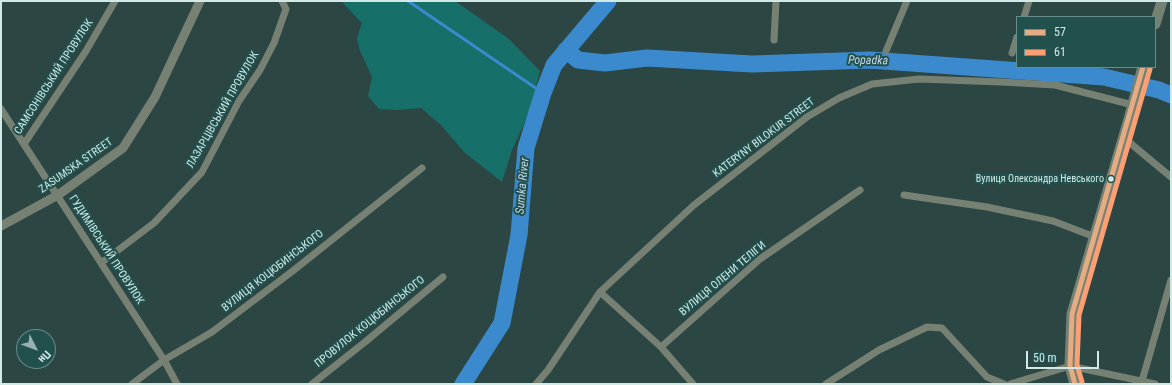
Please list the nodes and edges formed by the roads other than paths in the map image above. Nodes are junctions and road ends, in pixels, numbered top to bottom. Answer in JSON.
{"nodes":[{"id":1,"x":116,"y":1,"type":"edge"},
{"id":2,"x":200,"y":1,"type":"edge"},
{"id":3,"x":282,"y":1,"type":"edge"},
{"id":4,"x":776,"y":1,"type":"edge"},
{"id":5,"x":906,"y":1,"type":"edge"},
{"id":6,"x":1029,"y":1,"type":"edge"},
{"id":7,"x":1162,"y":1,"type":"edge"},
{"id":8,"x":1024,"y":16,"type":"edge"},
{"id":9,"x":1156,"y":21,"type":"edge"},
{"id":10,"x":774,"y":40,"type":"dead end"},
{"id":11,"x":1016,"y":40,"type":"edge"},
{"id":12,"x":886,"y":51,"type":"dead end"},
{"id":13,"x":1012,"y":53,"type":"dead end"},
{"id":14,"x":1142,"y":69,"type":"edge"},
{"id":15,"x":1134,"y":102,"type":"junction"},
{"id":16,"x":1,"y":109,"type":"edge"},
{"id":17,"x":1124,"y":138,"type":"junction"},
{"id":18,"x":24,"y":144,"type":"junction"},
{"id":19,"x":422,"y":168,"type":"dead end"},
{"id":20,"x":1171,"y":177,"type":"edge"},
{"id":21,"x":860,"y":190,"type":"dead end"},
{"id":22,"x":58,"y":195,"type":"junction"},
{"id":23,"x":904,"y":196,"type":"dead end"},
{"id":24,"x":1,"y":226,"type":"edge"},
{"id":25,"x":1094,"y":237,"type":"junction"},
{"id":26,"x":101,"y":263,"type":"junction"},
{"id":27,"x":443,"y":277,"type":"dead end"},
{"id":28,"x":1171,"y":280,"type":"edge"},
{"id":29,"x":600,"y":292,"type":"junction"},
{"id":30,"x":661,"y":347,"type":"junction"},
{"id":31,"x":164,"y":360,"type":"junction"},
{"id":32,"x":1070,"y":366,"type":"junction"},
{"id":33,"x":1142,"y":381,"type":"junction"},
{"id":34,"x":132,"y":384,"type":"edge"},
{"id":35,"x":177,"y":384,"type":"edge"},
{"id":36,"x":312,"y":384,"type":"edge"},
{"id":37,"x":536,"y":384,"type":"edge"},
{"id":38,"x":693,"y":384,"type":"edge"},
{"id":39,"x":826,"y":384,"type":"edge"},
{"id":40,"x":1004,"y":384,"type":"edge"},
{"id":41,"x":1010,"y":384,"type":"edge"},
{"id":42,"x":1075,"y":384,"type":"edge"},
{"id":43,"x":1155,"y":384,"type":"edge"}],
"edges":[{"from":1,"to":18,"type":"street","name":"САМСОНІВСЬКИЙ ПРОВУЛОК"},
{"from":2,"to":22,"type":"street","name":"ZASUMSKA STREET"},
{"from":3,"to":26,"type":"street","name":"ЛАЗАРЦІВСЬКИЙ ПРОВУЛОК"},
{"from":4,"to":10,"type":"street"},
{"from":5,"to":12,"type":"street"},
{"from":6,"to":8,"type":"street"},
{"from":7,"to":9,"type":"main road"},
{"from":11,"to":13,"type":"street"},
{"from":14,"to":15,"type":"main road"},
{"from":15,"to":17,"type":"main road"},
{"from":15,"to":29,"type":"street","name":"KATERYNY BILOKUR STREET"},
{"from":16,"to":18,"type":"street","name":"ГУДИМІВСЬКИЙ ПРОВУЛОК"},
{"from":17,"to":20,"type":"street"},
{"from":17,"to":25,"type":"main road"},
{"from":18,"to":22,"type":"street","name":"ГУДИМІВСЬКИЙ ПРОВУЛОК"},
{"from":19,"to":31,"type":"street","name":"ВУЛИЦЯ КОЦЮБИНСЬКОГО"},
{"from":21,"to":30,"type":"street","name":"ВУЛИЦЯ ОЛЕНИ ТЕЛІГИ"},
{"from":22,"to":24,"type":"street","name":"ZASUMSKA STREET"},
{"from":22,"to":26,"type":"street","name":"ГУДИМІВСЬКИЙ ПРОВУЛОК"},
{"from":23,"to":25,"type":"street"},
{"from":25,"to":32,"type":"main road"},
{"from":26,"to":31,"type":"street","name":"ГУДИМІВСЬКИЙ ПРОВУЛОК"},
{"from":27,"to":36,"type":"street","name":"ПРОВУЛОК КОЦЮБИНСЬКОГО"},
{"from":28,"to":33,"type":"street"},
{"from":29,"to":30,"type":"street"},
{"from":29,"to":37,"type":"street","name":"KATERYNY BILOKUR STREET"},
{"from":30,"to":38,"type":"street"},
{"from":31,"to":34,"type":"street","name":"ВУЛИЦЯ КОЦЮБИНСЬКОГО"},
{"from":31,"to":35,"type":"street","name":"ГУДИМІВСЬКИЙ ПРОВУЛОК"},
{"from":32,"to":33,"type":"street"},
{"from":32,"to":41,"type":"street"},
{"from":32,"to":42,"type":"main road"},
{"from":33,"to":43,"type":"street"},
{"from":39,"to":40,"type":"street"}]}
